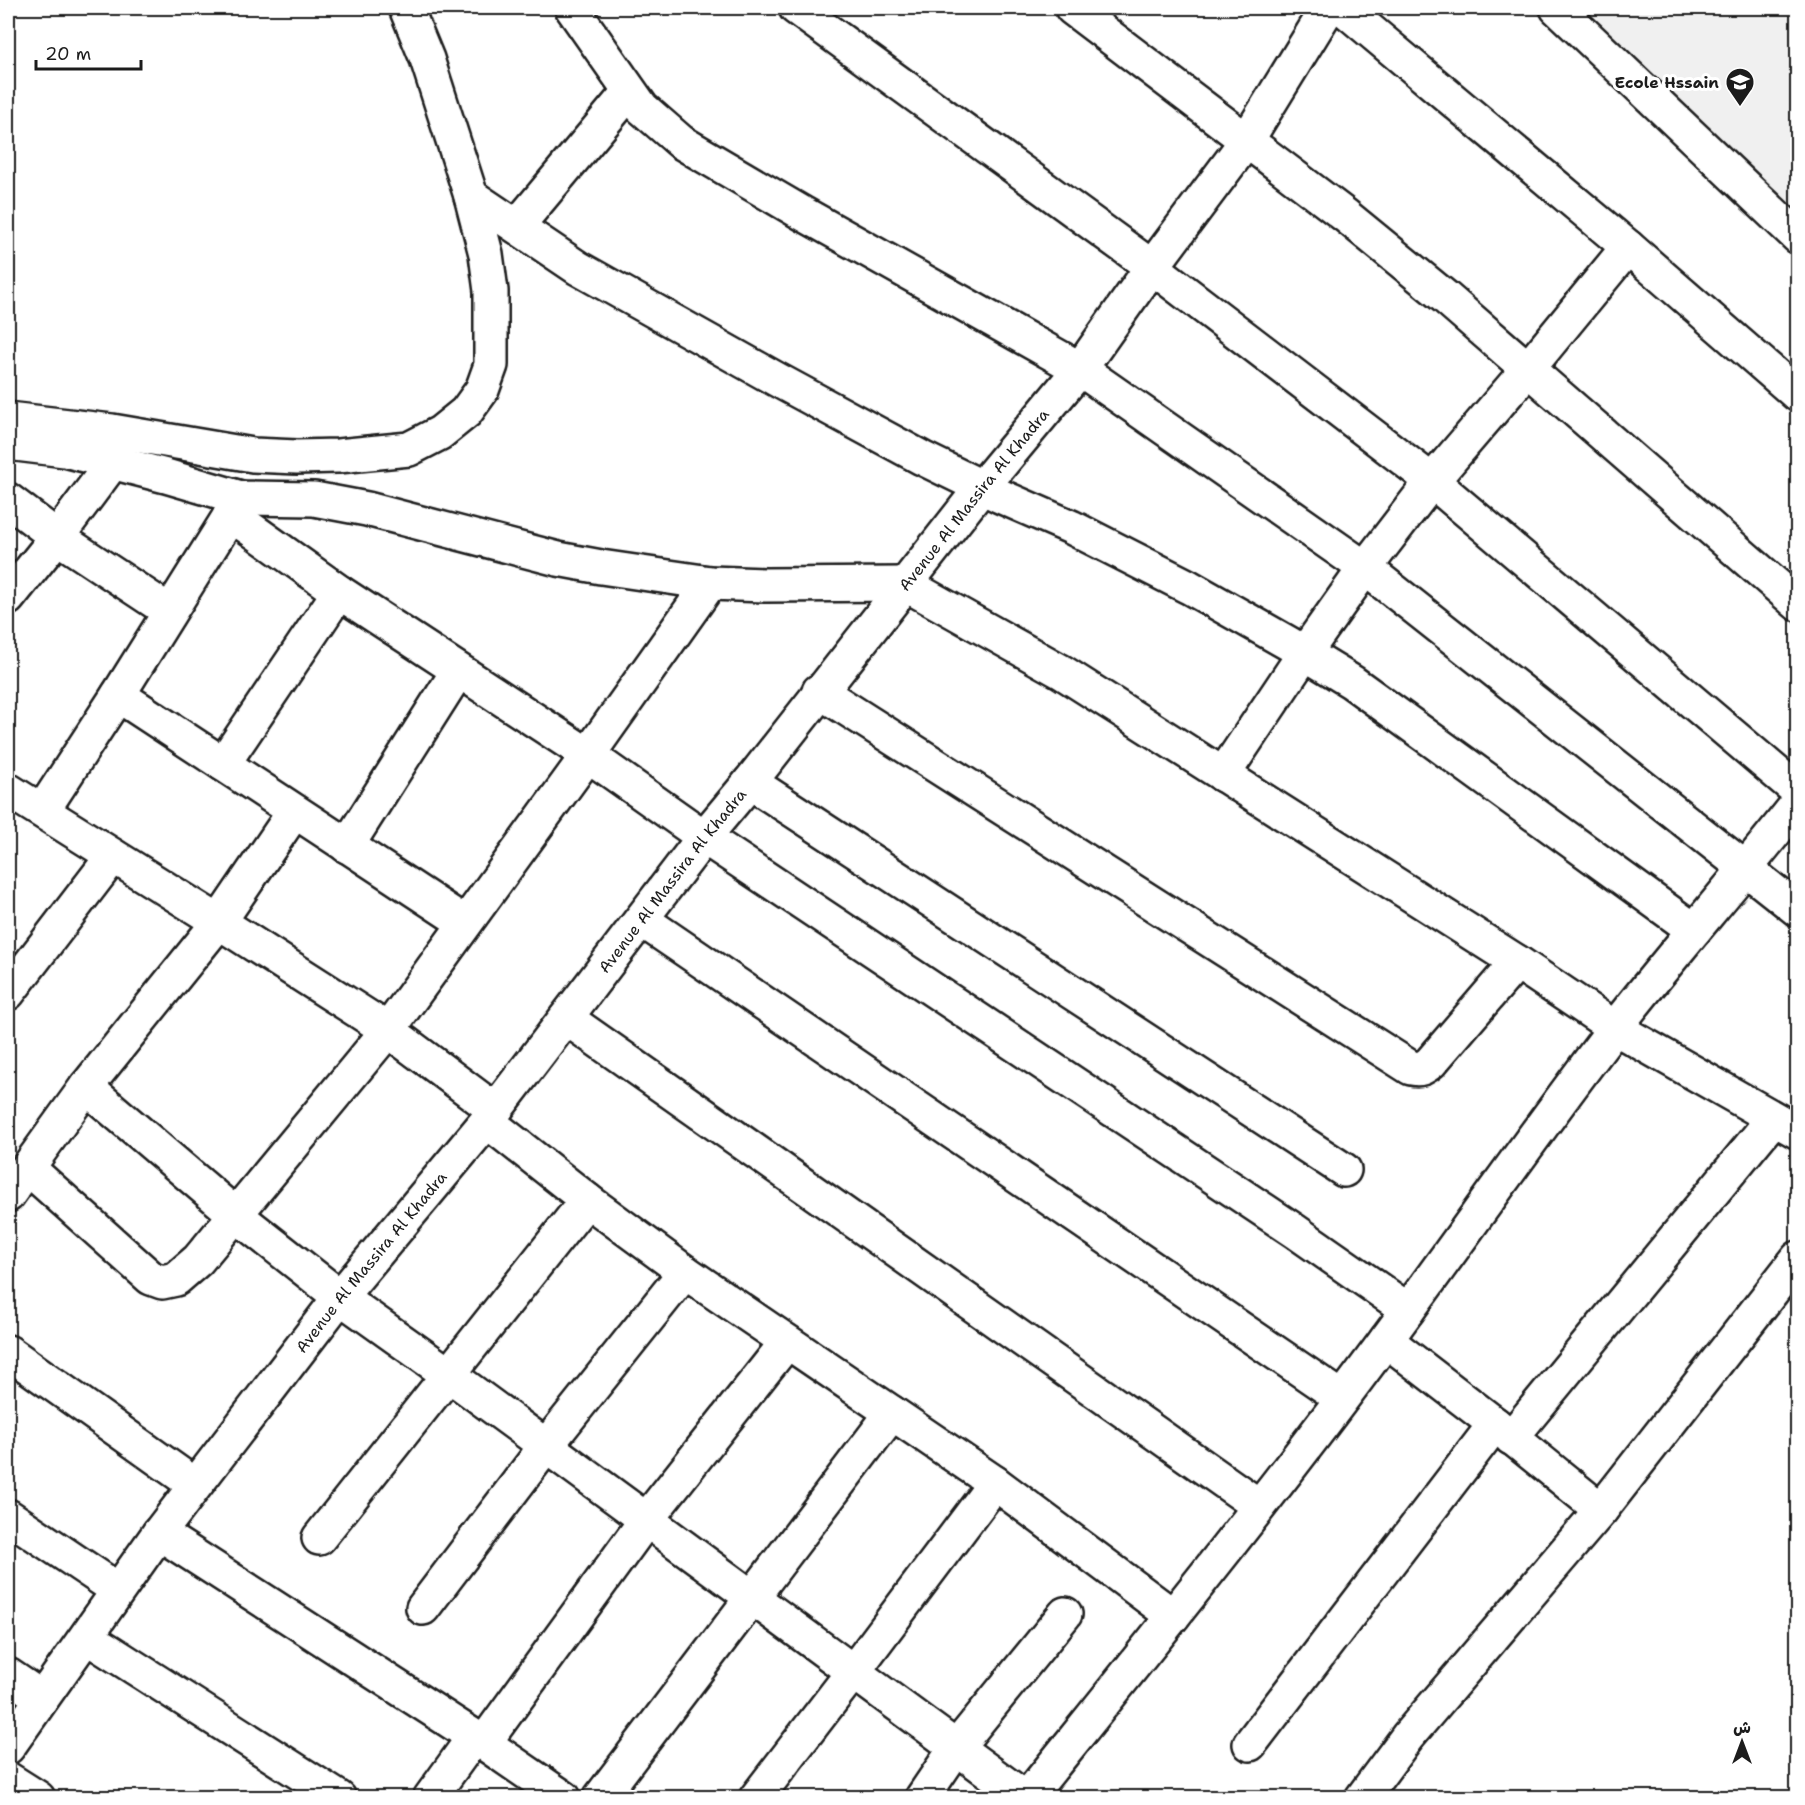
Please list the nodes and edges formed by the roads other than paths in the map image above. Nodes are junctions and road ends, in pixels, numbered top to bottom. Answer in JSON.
{"nodes":[{"id":1,"x":406,"y":8,"type":"edge"},
{"id":2,"x":572,"y":8,"type":"edge"},
{"id":3,"x":796,"y":8,"type":"edge"},
{"id":4,"x":1072,"y":8,"type":"edge"},
{"id":5,"x":1328,"y":8,"type":"edge"},
{"id":6,"x":1343,"y":8,"type":"edge"},
{"id":7,"x":1557,"y":8,"type":"edge"},
{"id":8,"x":629,"y":92,"type":"junction"},
{"id":9,"x":1247,"y":140,"type":"junction"},
{"id":10,"x":471,"y":196,"type":"junction"},
{"id":11,"x":517,"y":226,"type":"junction"},
{"id":12,"x":1797,"y":237,"type":"edge"},
{"id":13,"x":1628,"y":247,"type":"junction"},
{"id":14,"x":1152,"y":267,"type":"junction"},
{"id":15,"x":1080,"y":369,"type":"junction"},
{"id":16,"x":1527,"y":370,"type":"junction"},
{"id":17,"x":1797,"y":395,"type":"edge"},
{"id":18,"x":8,"y":418,"type":"edge"},
{"id":19,"x":8,"y":443,"type":"edge"},
{"id":20,"x":113,"y":462,"type":"junction"},
{"id":21,"x":1432,"y":481,"type":"junction"},
{"id":22,"x":982,"y":487,"type":"junction"},
{"id":23,"x":8,"y":500,"type":"edge"},
{"id":24,"x":235,"y":506,"type":"junction"},
{"id":25,"x":57,"y":537,"type":"junction"},
{"id":26,"x":1365,"y":568,"type":"junction"},
{"id":27,"x":710,"y":583,"type":"junction"},
{"id":28,"x":905,"y":584,"type":"junction"},
{"id":29,"x":339,"y":592,"type":"junction"},
{"id":30,"x":8,"y":598,"type":"edge"},
{"id":31,"x":1797,"y":604,"type":"edge"},
{"id":32,"x":169,"y":611,"type":"junction"},
{"id":33,"x":1304,"y":654,"type":"junction"},
{"id":34,"x":458,"y":671,"type":"junction"},
{"id":35,"x":819,"y":692,"type":"junction"},
{"id":36,"x":118,"y":695,"type":"junction"},
{"id":37,"x":588,"y":755,"type":"junction"},
{"id":38,"x":223,"y":764,"type":"junction"},
{"id":39,"x":1223,"y":775,"type":"junction"},
{"id":40,"x":750,"y":782,"type":"junction"},
{"id":41,"x":8,"y":790,"type":"edge"},
{"id":42,"x":1797,"y":790,"type":"edge"},
{"id":43,"x":1797,"y":803,"type":"edge"},
{"id":44,"x":43,"y":810,"type":"junction"},
{"id":45,"x":294,"y":812,"type":"junction"},
{"id":46,"x":704,"y":837,"type":"junction"},
{"id":47,"x":347,"y":846,"type":"junction"},
{"id":48,"x":113,"y":856,"type":"junction"},
{"id":49,"x":1746,"y":870,"type":"junction"},
{"id":50,"x":1797,"y":910,"type":"edge"},
{"id":51,"x":642,"y":920,"type":"junction"},
{"id":52,"x":219,"y":922,"type":"junction"},
{"id":53,"x":465,"y":923,"type":"junction"},
{"id":54,"x":1694,"y":930,"type":"junction"},
{"id":55,"x":1517,"y":962,"type":"junction"},
{"id":56,"x":8,"y":993,"type":"edge"},
{"id":57,"x":566,"y":1018,"type":"junction"},
{"id":58,"x":1616,"y":1028,"type":"junction"},
{"id":59,"x":388,"y":1030,"type":"junction"},
{"id":60,"x":86,"y":1088,"type":"junction"},
{"id":61,"x":491,"y":1115,"type":"junction"},
{"id":62,"x":1785,"y":1126,"type":"edge"},
{"id":63,"x":27,"y":1168,"type":"junction"},
{"id":64,"x":1344,"y":1170,"type":"dead end"},
{"id":65,"x":8,"y":1195,"type":"edge"},
{"id":66,"x":587,"y":1200,"type":"junction"},
{"id":67,"x":236,"y":1215,"type":"junction"},
{"id":68,"x":1797,"y":1258,"type":"edge"},
{"id":69,"x":685,"y":1272,"type":"junction"},
{"id":70,"x":340,"y":1297,"type":"junction"},
{"id":71,"x":1408,"y":1310,"type":"junction"},
{"id":72,"x":1386,"y":1340,"type":"junction"},
{"id":73,"x":787,"y":1342,"type":"junction"},
{"id":74,"x":8,"y":1352,"type":"edge"},
{"id":75,"x":448,"y":1374,"type":"junction"},
{"id":76,"x":1342,"y":1398,"type":"junction"},
{"id":77,"x":892,"y":1413,"type":"junction"},
{"id":78,"x":1503,"y":1431,"type":"junction"},
{"id":79,"x":546,"y":1446,"type":"junction"},
{"id":80,"x":995,"y":1483,"type":"junction"},
{"id":81,"x":195,"y":1485,"type":"junction"},
{"id":82,"x":1258,"y":1506,"type":"junction"},
{"id":83,"x":1601,"y":1510,"type":"junction"},
{"id":84,"x":8,"y":1516,"type":"edge"},
{"id":85,"x":646,"y":1520,"type":"junction"},
{"id":86,"x":159,"y":1533,"type":"junction"},
{"id":87,"x":319,"y":1538,"type":"dead end"},
{"id":88,"x":118,"y":1590,"type":"junction"},
{"id":89,"x":752,"y":1598,"type":"junction"},
{"id":90,"x":423,"y":1608,"type":"dead end"},
{"id":91,"x":1065,"y":1614,"type":"dead end"},
{"id":92,"x":1173,"y":1616,"type":"junction"},
{"id":93,"x":87,"y":1637,"type":"junction"},
{"id":94,"x":853,"y":1672,"type":"junction"},
{"id":95,"x":8,"y":1675,"type":"edge"},
{"id":96,"x":42,"y":1698,"type":"junction"},
{"id":97,"x":479,"y":1740,"type":"junction"},
{"id":98,"x":1250,"y":1744,"type":"dead end"},
{"id":99,"x":8,"y":1747,"type":"edge"},
{"id":100,"x":956,"y":1748,"type":"junction"},
{"id":101,"x":8,"y":1779,"type":"edge"},
{"id":102,"x":38,"y":1797,"type":"edge"},
{"id":103,"x":339,"y":1797,"type":"edge"},
{"id":104,"x":430,"y":1797,"type":"edge"},
{"id":105,"x":564,"y":1797,"type":"edge"},
{"id":106,"x":600,"y":1797,"type":"edge"},
{"id":107,"x":756,"y":1797,"type":"edge"},
{"id":108,"x":922,"y":1797,"type":"edge"},
{"id":109,"x":1026,"y":1797,"type":"edge"},
{"id":110,"x":1362,"y":1797,"type":"edge"}],
"edges":[{"from":1,"to":10,"type":"street"},
{"from":2,"to":8,"type":"street"},
{"from":3,"to":14,"type":"street"},
{"from":4,"to":9,"type":"street"},
{"from":5,"to":9,"type":"street","name":"Avenue Al Massira Al Khadra"},
{"from":6,"to":13,"type":"street"},
{"from":7,"to":12,"type":"street"},
{"from":8,"to":11,"type":"street"},
{"from":8,"to":15,"type":"street"},
{"from":9,"to":14,"type":"street","name":"Avenue Al Massira Al Khadra"},
{"from":9,"to":16,"type":"street"},
{"from":10,"to":11,"type":"street"},
{"from":10,"to":18,"type":"street"},
{"from":11,"to":22,"type":"street"},
{"from":13,"to":16,"type":"street"},
{"from":13,"to":17,"type":"street"},
{"from":14,"to":15,"type":"street","name":"Avenue Al Massira Al Khadra"},
{"from":14,"to":21,"type":"street"},
{"from":15,"to":22,"type":"street","name":"Avenue Al Massira Al Khadra"},
{"from":15,"to":26,"type":"street"},
{"from":16,"to":21,"type":"street"},
{"from":16,"to":31,"type":"street"},
{"from":19,"to":20,"type":"street"},
{"from":20,"to":24,"type":"street"},
{"from":20,"to":25,"type":"street"},
{"from":21,"to":26,"type":"street"},
{"from":21,"to":42,"type":"street"},
{"from":22,"to":28,"type":"street","name":"Avenue Al Massira Al Khadra"},
{"from":22,"to":33,"type":"street"},
{"from":23,"to":25,"type":"street"},
{"from":24,"to":27,"type":"street"},
{"from":24,"to":29,"type":"street"},
{"from":24,"to":32,"type":"street"},
{"from":25,"to":30,"type":"street"},
{"from":25,"to":32,"type":"street"},
{"from":26,"to":33,"type":"street"},
{"from":26,"to":49,"type":"street"},
{"from":27,"to":28,"type":"street"},
{"from":27,"to":37,"type":"street"},
{"from":28,"to":35,"type":"street","name":"Avenue Al Massira Al Khadra"},
{"from":28,"to":39,"type":"street"},
{"from":29,"to":34,"type":"street"},
{"from":29,"to":38,"type":"street"},
{"from":32,"to":36,"type":"street"},
{"from":33,"to":39,"type":"street"},
{"from":33,"to":54,"type":"street"},
{"from":34,"to":37,"type":"street"},
{"from":34,"to":47,"type":"street"},
{"from":35,"to":40,"type":"street","name":"Avenue Al Massira Al Khadra"},
{"from":35,"to":55,"type":"street"},
{"from":36,"to":38,"type":"street"},
{"from":36,"to":44,"type":"street"},
{"from":37,"to":46,"type":"street"},
{"from":37,"to":53,"type":"street"},
{"from":38,"to":45,"type":"street"},
{"from":39,"to":55,"type":"street"},
{"from":40,"to":46,"type":"street","name":"Avenue Al Massira Al Khadra"},
{"from":40,"to":64,"type":"street"},
{"from":41,"to":44,"type":"street"},
{"from":43,"to":49,"type":"street"},
{"from":44,"to":48,"type":"street"},
{"from":45,"to":47,"type":"street"},
{"from":45,"to":52,"type":"street"},
{"from":46,"to":51,"type":"street","name":"Avenue Al Massira Al Khadra"},
{"from":46,"to":71,"type":"street"},
{"from":47,"to":53,"type":"street"},
{"from":48,"to":52,"type":"street"},
{"from":48,"to":56,"type":"street"},
{"from":49,"to":50,"type":"street"},
{"from":49,"to":54,"type":"street"},
{"from":51,"to":57,"type":"street","name":"Avenue Al Massira Al Khadra"},
{"from":51,"to":76,"type":"street"},
{"from":52,"to":59,"type":"street"},
{"from":52,"to":60,"type":"street"},
{"from":53,"to":59,"type":"street"},
{"from":54,"to":58,"type":"street"},
{"from":55,"to":58,"type":"street"},
{"from":57,"to":61,"type":"street","name":"Avenue Al Massira Al Khadra"},
{"from":57,"to":82,"type":"street"},
{"from":58,"to":62,"type":"street"},
{"from":58,"to":71,"type":"street"},
{"from":59,"to":61,"type":"street"},
{"from":59,"to":67,"type":"street"},
{"from":60,"to":63,"type":"street"},
{"from":60,"to":67,"type":"street"},
{"from":61,"to":66,"type":"street"},
{"from":61,"to":70,"type":"street","name":"Avenue Al Massira Al Khadra"},
{"from":62,"to":78,"type":"street"},
{"from":63,"to":65,"type":"street"},
{"from":63,"to":67,"type":"street"},
{"from":66,"to":69,"type":"street"},
{"from":66,"to":75,"type":"street"},
{"from":67,"to":70,"type":"street"},
{"from":68,"to":83,"type":"street"},
{"from":69,"to":73,"type":"street"},
{"from":69,"to":79,"type":"street"},
{"from":70,"to":75,"type":"street"},
{"from":70,"to":81,"type":"street","name":"Avenue Al Massira Al Khadra"},
{"from":71,"to":72,"type":"street"},
{"from":72,"to":76,"type":"street"},
{"from":72,"to":78,"type":"street"},
{"from":73,"to":77,"type":"street"},
{"from":73,"to":85,"type":"street"},
{"from":74,"to":81,"type":"street"},
{"from":75,"to":79,"type":"street"},
{"from":75,"to":87,"type":"street"},
{"from":76,"to":82,"type":"street"},
{"from":77,"to":80,"type":"street"},
{"from":77,"to":89,"type":"street"},
{"from":78,"to":83,"type":"street"},
{"from":78,"to":98,"type":"street"},
{"from":79,"to":85,"type":"street"},
{"from":79,"to":90,"type":"street"},
{"from":80,"to":92,"type":"street"},
{"from":80,"to":94,"type":"street"},
{"from":81,"to":86,"type":"street","name":"Avenue Al Massira Al Khadra"},
{"from":82,"to":92,"type":"street"},
{"from":83,"to":110,"type":"street"},
{"from":84,"to":88,"type":"street"},
{"from":85,"to":89,"type":"street"},
{"from":85,"to":97,"type":"street"},
{"from":86,"to":88,"type":"street","name":"Avenue Al Massira Al Khadra"},
{"from":86,"to":97,"type":"street"},
{"from":88,"to":93,"type":"street","name":"Avenue Al Massira Al Khadra"},
{"from":89,"to":94,"type":"street"},
{"from":89,"to":106,"type":"street"},
{"from":91,"to":100,"type":"street"},
{"from":92,"to":109,"type":"street"},
{"from":93,"to":96,"type":"street","name":"Avenue Al Massira Al Khadra"},
{"from":93,"to":103,"type":"street"},
{"from":94,"to":100,"type":"street"},
{"from":94,"to":107,"type":"street"},
{"from":95,"to":96,"type":"street"},
{"from":96,"to":99,"type":"street","name":"Avenue Al Massira Al Khadra"},
{"from":97,"to":104,"type":"street"},
{"from":97,"to":105,"type":"street"},
{"from":100,"to":108,"type":"street"},
{"from":100,"to":109,"type":"street"},
{"from":101,"to":102,"type":"street"}]}
